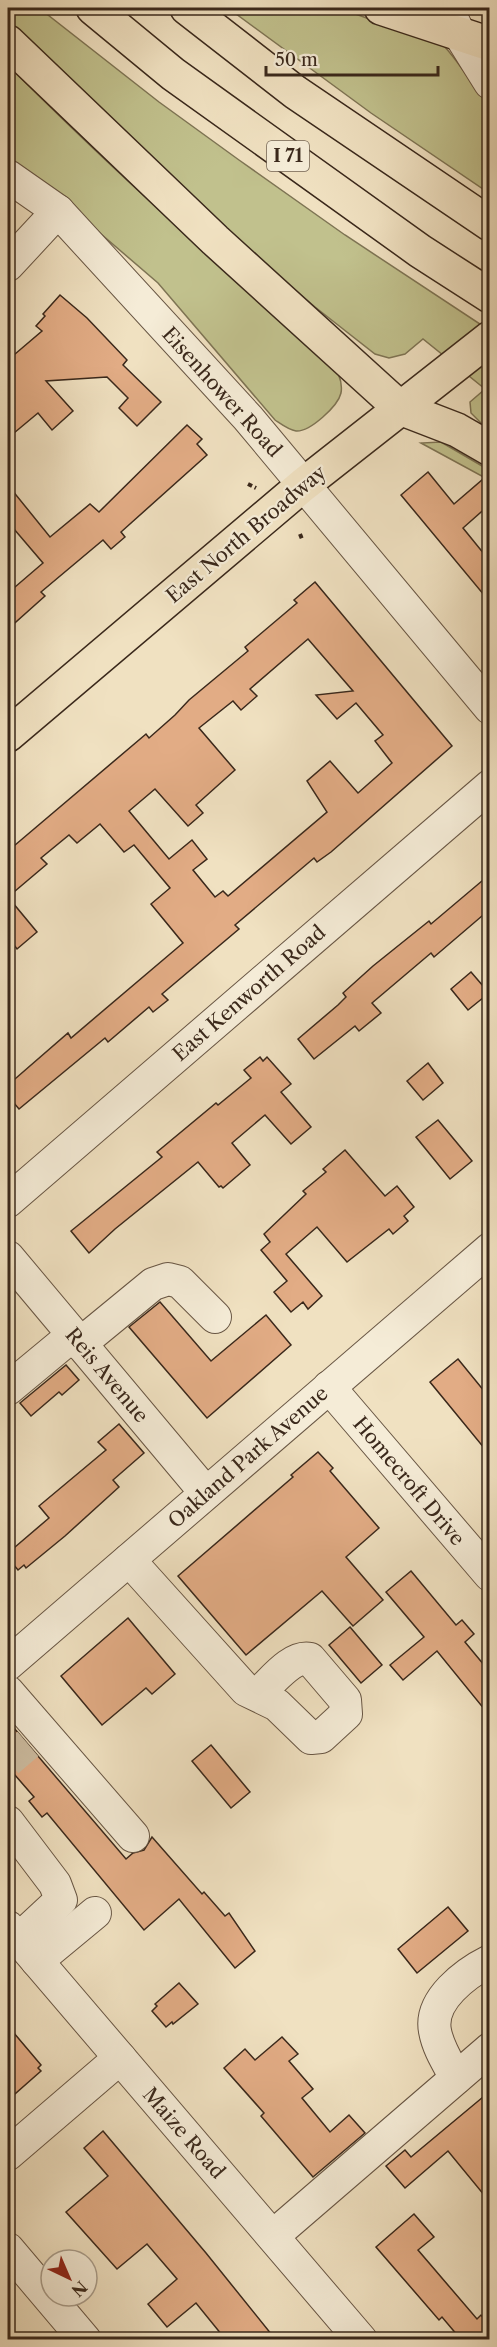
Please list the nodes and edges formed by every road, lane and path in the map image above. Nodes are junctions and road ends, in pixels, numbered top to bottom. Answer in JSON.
{"nodes":[{"id":1,"x":93,"y":8,"type":"edge"},
{"id":2,"x":187,"y":8,"type":"edge"},
{"id":3,"x":381,"y":8,"type":"edge"},
{"id":4,"x":465,"y":29,"type":"edge"},
{"id":5,"x":8,"y":42,"type":"edge"},
{"id":6,"x":489,"y":83,"type":"edge"},
{"id":7,"x":8,"y":176,"type":"edge"},
{"id":8,"x":58,"y":211,"type":"junction"},
{"id":9,"x":489,"y":224,"type":"edge"},
{"id":10,"x":8,"y":265,"type":"edge"},
{"id":11,"x":489,"y":296,"type":"edge"},
{"id":12,"x":489,"y":338,"type":"edge"},
{"id":13,"x":400,"y":408,"type":"junction"},
{"id":14,"x":489,"y":449,"type":"edge"},
{"id":15,"x":248,"y":484,"type":"dead end"},
{"id":16,"x":303,"y":485,"type":"junction"},
{"id":17,"x":257,"y":488,"type":"dead end"},
{"id":18,"x":489,"y":708,"type":"edge"},
{"id":19,"x":8,"y":735,"type":"edge"},
{"id":20,"x":489,"y":786,"type":"edge"},
{"id":21,"x":8,"y":1201,"type":"edge"},
{"id":22,"x":489,"y":1249,"type":"edge"},
{"id":23,"x":8,"y":1257,"type":"edge"},
{"id":24,"x":214,"y":1317,"type":"dead end"},
{"id":25,"x":76,"y":1339,"type":"junction"},
{"id":26,"x":329,"y":1387,"type":"junction"},
{"id":27,"x":8,"y":1389,"type":"edge"},
{"id":28,"x":206,"y":1494,"type":"junction"},
{"id":29,"x":129,"y":1560,"type":"junction"},
{"id":30,"x":489,"y":1575,"type":"edge"},
{"id":31,"x":8,"y":1664,"type":"edge"},
{"id":32,"x":8,"y":1692,"type":"edge"},
{"id":33,"x":258,"y":1694,"type":"dead end"},
{"id":34,"x":8,"y":1822,"type":"edge"},
{"id":35,"x":133,"y":1836,"type":"dead end"},
{"id":36,"x":96,"y":1913,"type":"dead end"},
{"id":37,"x":21,"y":1942,"type":"edge"},
{"id":38,"x":489,"y":1961,"type":"edge"},
{"id":39,"x":489,"y":2049,"type":"edge"},
{"id":40,"x":120,"y":2058,"type":"junction"},
{"id":41,"x":456,"y":2078,"type":"junction"},
{"id":42,"x":8,"y":2154,"type":"edge"},
{"id":43,"x":273,"y":2236,"type":"junction"},
{"id":44,"x":8,"y":2249,"type":"edge"},
{"id":45,"x":359,"y":2339,"type":"edge"},
{"id":46,"x":85,"y":2340,"type":"edge"}],
"edges":[{"from":1,"to":11,"type":"main road","number":"I 71"},
{"from":2,"to":9,"type":"main road"},
{"from":3,"to":4,"type":"main road"},
{"from":4,"to":6,"type":"street"},
{"from":5,"to":13,"type":"main road"},
{"from":7,"to":8,"type":"street","name":"Eisenhower Road"},
{"from":8,"to":10,"type":"street"},
{"from":8,"to":16,"type":"street","name":"Eisenhower Road"},
{"from":12,"to":13,"type":"main road","name":"East North Broadway"},
{"from":13,"to":14,"type":"main road"},
{"from":13,"to":16,"type":"main road","name":"East North Broadway"},
{"from":15,"to":17,"type":"path"},
{"from":16,"to":18,"type":"street","name":"Eisenhower Road"},
{"from":16,"to":19,"type":"main road","name":"East North Broadway"},
{"from":20,"to":21,"type":"street","name":"East Kenworth Road"},
{"from":22,"to":26,"type":"street","name":"Oakland Park Avenue"},
{"from":23,"to":25,"type":"street","name":"Reis Avenue"},
{"from":24,"to":25,"type":"street"},
{"from":25,"to":27,"type":"street"},
{"from":25,"to":28,"type":"street","name":"Reis Avenue"},
{"from":26,"to":28,"type":"street","name":"Oakland Park Avenue"},
{"from":26,"to":30,"type":"street","name":"Homecroft Drive"},
{"from":28,"to":29,"type":"street","name":"Oakland Park Avenue"},
{"from":29,"to":31,"type":"street","name":"Oakland Park Avenue"},
{"from":29,"to":33,"type":"street"},
{"from":32,"to":35,"type":"street"},
{"from":34,"to":37,"type":"street"},
{"from":36,"to":37,"type":"street"},
{"from":37,"to":40,"type":"street","name":"Maize Road"},
{"from":38,"to":41,"type":"street"},
{"from":39,"to":41,"type":"street"},
{"from":40,"to":42,"type":"street"},
{"from":40,"to":43,"type":"street","name":"Maize Road"},
{"from":41,"to":43,"type":"street"},
{"from":43,"to":45,"type":"street","name":"Maize Road"},
{"from":44,"to":46,"type":"street"}]}
